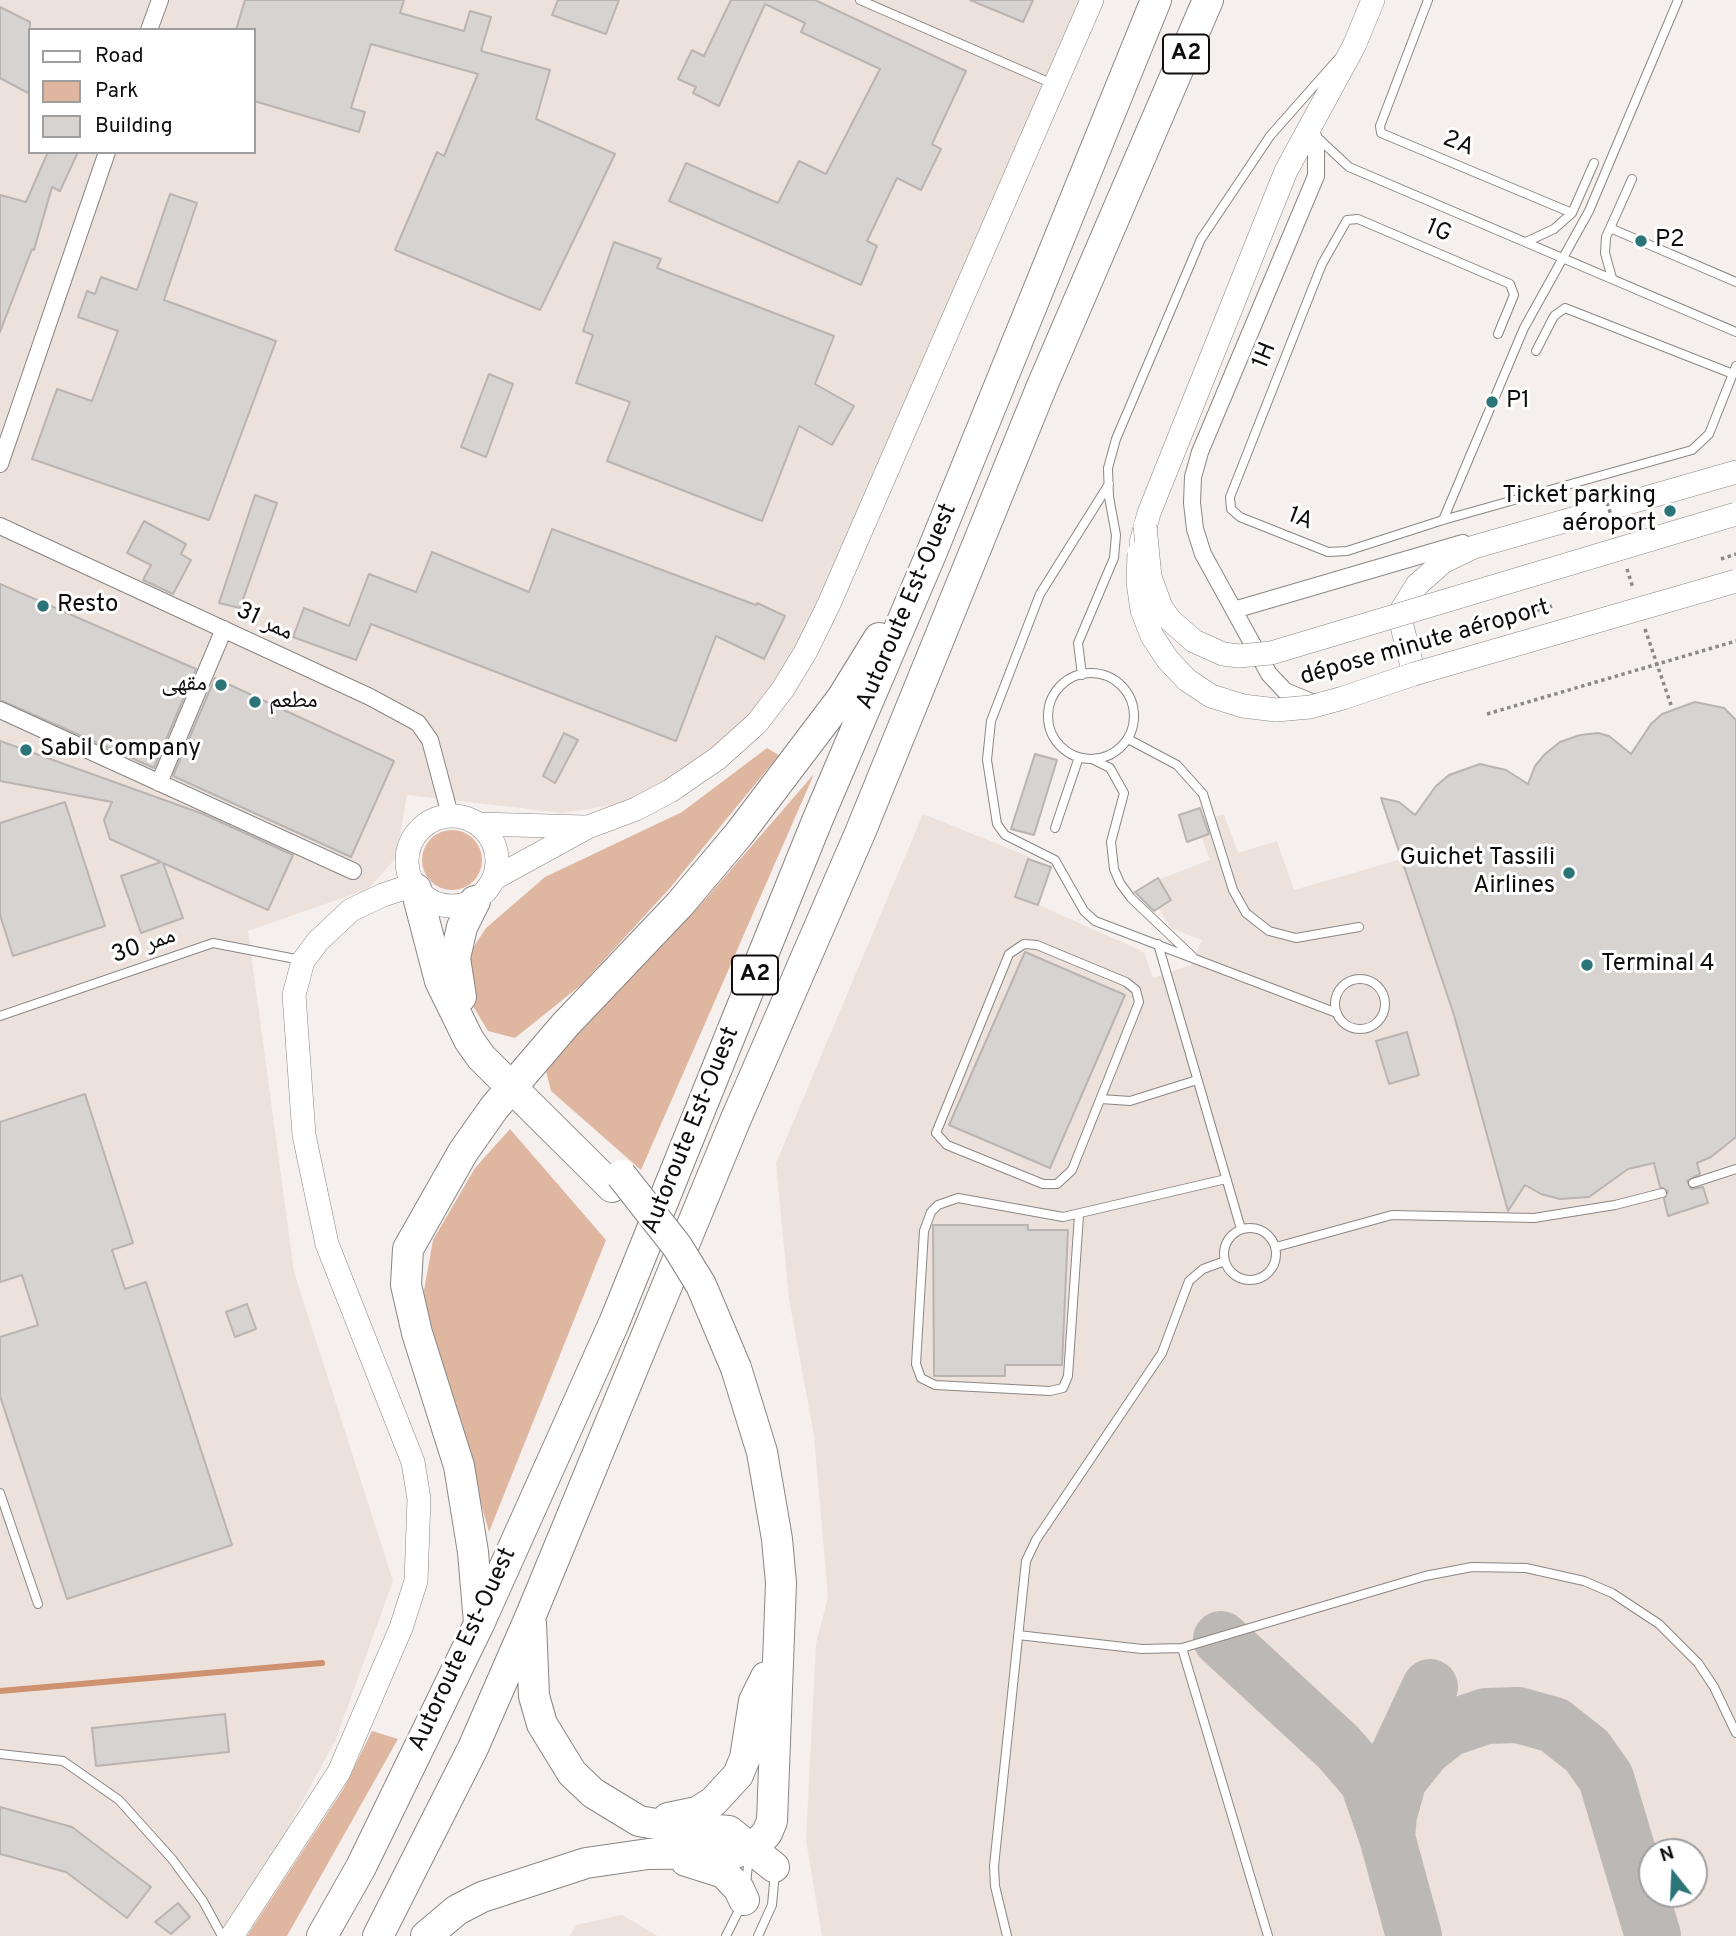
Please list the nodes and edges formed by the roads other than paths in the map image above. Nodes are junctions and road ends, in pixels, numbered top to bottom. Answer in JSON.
{"nodes":[{"id":1,"x":160,"y":0,"type":"edge"},
{"id":2,"x":860,"y":0,"type":"edge"},
{"id":3,"x":1091,"y":0,"type":"edge"},
{"id":4,"x":1156,"y":0,"type":"edge"},
{"id":5,"x":1208,"y":0,"type":"edge"},
{"id":6,"x":1373,"y":0,"type":"edge"},
{"id":7,"x":1428,"y":0,"type":"edge"},
{"id":8,"x":1678,"y":0,"type":"edge"},
{"id":9,"x":150,"y":28,"type":"edge"},
{"id":10,"x":1354,"y":46,"type":"junction"},
{"id":11,"x":1056,"y":85,"type":"junction"},
{"id":12,"x":1310,"y":129,"type":"junction"},
{"id":13,"x":106,"y":154,"type":"edge"},
{"id":14,"x":1594,"y":163,"type":"dead end"},
{"id":15,"x":1632,"y":178,"type":"dead end"},
{"id":16,"x":1572,"y":213,"type":"junction"},
{"id":17,"x":1610,"y":228,"type":"junction"},
{"id":18,"x":1526,"y":242,"type":"junction"},
{"id":19,"x":1565,"y":257,"type":"junction"},
{"id":20,"x":1322,"y":264,"type":"joint"},
{"id":21,"x":1612,"y":278,"type":"junction"},
{"id":22,"x":1736,"y":282,"type":"edge"},
{"id":23,"x":1736,"y":332,"type":"edge"},
{"id":24,"x":1498,"y":334,"type":"dead end"},
{"id":25,"x":1536,"y":351,"type":"dead end"},
{"id":26,"x":1734,"y":370,"type":"edge"},
{"id":27,"x":1244,"y":462,"type":"joint"},
{"id":28,"x":0,"y":464,"type":"edge"},
{"id":29,"x":1736,"y":465,"type":"edge"},
{"id":30,"x":1736,"y":472,"type":"edge"},
{"id":31,"x":1108,"y":484,"type":"junction"},
{"id":32,"x":1736,"y":514,"type":"edge"},
{"id":33,"x":1443,"y":520,"type":"junction"},
{"id":34,"x":0,"y":526,"type":"edge"},
{"id":35,"x":1144,"y":526,"type":"junction"},
{"id":36,"x":931,"y":554,"type":"junction"},
{"id":37,"x":1736,"y":581,"type":"edge"},
{"id":38,"x":1234,"y":610,"type":"junction"},
{"id":39,"x":1399,"y":614,"type":"junction"},
{"id":40,"x":224,"y":629,"type":"junction"},
{"id":41,"x":1415,"y":674,"type":"junction"},
{"id":42,"x":1082,"y":675,"type":"junction"},
{"id":43,"x":0,"y":710,"type":"edge"},
{"id":44,"x":1128,"y":739,"type":"junction"},
{"id":45,"x":1079,"y":757,"type":"junction"},
{"id":46,"x":1090,"y":759,"type":"junction"},
{"id":47,"x":159,"y":783,"type":"junction"},
{"id":48,"x":450,"y":816,"type":"junction"},
{"id":49,"x":479,"y":824,"type":"junction"},
{"id":50,"x":588,"y":827,"type":"junction"},
{"id":51,"x":1055,"y":828,"type":"dead end"},
{"id":52,"x":353,"y":871,"type":"dead end"},
{"id":53,"x":495,"y":878,"type":"junction"},
{"id":54,"x":415,"y":887,"type":"junction"},
{"id":55,"x":475,"y":901,"type":"junction"},
{"id":56,"x":1359,"y":927,"type":"dead end"},
{"id":57,"x":1158,"y":944,"type":"junction"},
{"id":58,"x":1194,"y":958,"type":"junction"},
{"id":59,"x":303,"y":961,"type":"junction"},
{"id":60,"x":1337,"y":1013,"type":"junction"},
{"id":61,"x":0,"y":1016,"type":"edge"},
{"id":62,"x":1197,"y":1080,"type":"junction"},
{"id":63,"x":515,"y":1082,"type":"junction"},
{"id":64,"x":1101,"y":1099,"type":"junction"},
{"id":65,"x":1736,"y":1169,"type":"edge"},
{"id":66,"x":1226,"y":1179,"type":"junction"},
{"id":67,"x":1693,"y":1183,"type":"dead end"},
{"id":68,"x":1662,"y":1193,"type":"dead end"},
{"id":69,"x":1079,"y":1214,"type":"junction"},
{"id":70,"x":1241,"y":1229,"type":"junction"},
{"id":71,"x":1276,"y":1247,"type":"junction"},
{"id":72,"x":1225,"y":1261,"type":"junction"},
{"id":73,"x":729,"y":1370,"type":"junction"},
{"id":74,"x":0,"y":1493,"type":"edge"},
{"id":75,"x":38,"y":1604,"type":"dead end"},
{"id":76,"x":531,"y":1615,"type":"junction"},
{"id":77,"x":479,"y":1624,"type":"junction"},
{"id":78,"x":1018,"y":1636,"type":"junction"},
{"id":79,"x":1182,"y":1648,"type":"junction"},
{"id":80,"x":766,"y":1678,"type":"junction"},
{"id":81,"x":1736,"y":1733,"type":"edge"},
{"id":82,"x":0,"y":1754,"type":"edge"},
{"id":83,"x":616,"y":1809,"type":"junction"},
{"id":84,"x":769,"y":1846,"type":"junction"},
{"id":85,"x":648,"y":1854,"type":"junction"},
{"id":86,"x":744,"y":1900,"type":"junction"},
{"id":87,"x":222,"y":1936,"type":"edge"},
{"id":88,"x":232,"y":1936,"type":"edge"},
{"id":89,"x":322,"y":1936,"type":"edge"},
{"id":90,"x":378,"y":1936,"type":"edge"},
{"id":91,"x":426,"y":1936,"type":"edge"},
{"id":92,"x":726,"y":1936,"type":"edge"},
{"id":93,"x":758,"y":1936,"type":"edge"},
{"id":94,"x":1007,"y":1936,"type":"edge"},
{"id":95,"x":1268,"y":1936,"type":"edge"}],
"edges":[{"from":1,"to":9,"type":"street"},
{"from":2,"to":11,"type":"lane"},
{"from":3,"to":11,"type":"main road"},
{"from":4,"to":36,"type":"highway","name":"Autoroute Est-Ouest","number":"A2"},
{"from":5,"to":76,"type":"highway","name":"Autoroute Est-Ouest","number":"A2"},
{"from":6,"to":10,"type":"main road","name":"dépose minute aéroport"},
{"from":7,"to":16,"type":"lane","name":"2A"},
{"from":8,"to":19,"type":"lane"},
{"from":10,"to":12,"type":"main road","name":"dépose minute aéroport"},
{"from":10,"to":31,"type":"lane"},
{"from":11,"to":50,"type":"main road"},
{"from":12,"to":18,"type":"lane"},
{"from":12,"to":35,"type":"main road","name":"dépose minute aéroport"},
{"from":12,"to":38,"type":"street"},
{"from":13,"to":28,"type":"street"},
{"from":14,"to":16,"type":"lane"},
{"from":15,"to":17,"type":"lane"},
{"from":16,"to":18,"type":"lane"},
{"from":17,"to":21,"type":"lane"},
{"from":17,"to":22,"type":"lane"},
{"from":18,"to":19,"type":"lane"},
{"from":19,"to":21,"type":"lane"},
{"from":19,"to":33,"type":"lane"},
{"from":20,"to":24,"type":"lane","name":"1G"},
{"from":20,"to":27,"type":"lane","name":"1H"},
{"from":21,"to":23,"type":"lane"},
{"from":25,"to":26,"type":"lane"},
{"from":26,"to":33,"type":"lane"},
{"from":27,"to":33,"type":"lane","name":"1A"},
{"from":29,"to":38,"type":"street"},
{"from":30,"to":39,"type":"main road"},
{"from":31,"to":42,"type":"lane"},
{"from":31,"to":57,"type":"lane"},
{"from":32,"to":39,"type":"main road","name":"dépose minute aéroport","bridge":true},
{"from":34,"to":40,"type":"street","name":"ممر 31"},
{"from":35,"to":39,"type":"main road","name":"dépose minute aéroport","bridge":true},
{"from":35,"to":41,"type":"main road","name":"dépose minute aéroport","bridge":true},
{"from":36,"to":63,"type":"highway"},
{"from":36,"to":77,"type":"highway","name":"Autoroute Est-Ouest","number":"A2"},
{"from":37,"to":38,"type":"street"},
{"from":37,"to":41,"type":"main road","name":"dépose minute aéroport","bridge":true},
{"from":39,"to":41,"type":"main road"},
{"from":40,"to":47,"type":"street"},
{"from":40,"to":48,"type":"street","name":"ممر 31"},
{"from":42,"to":44,"type":"lane"},
{"from":42,"to":45,"type":"lane"},
{"from":43,"to":47,"type":"street"},
{"from":44,"to":46,"type":"lane"},
{"from":44,"to":56,"type":"lane"},
{"from":45,"to":46,"type":"lane"},
{"from":45,"to":51,"type":"lane"},
{"from":46,"to":58,"type":"lane"},
{"from":47,"to":52,"type":"street"},
{"from":48,"to":49,"type":"main road"},
{"from":48,"to":54,"type":"main road"},
{"from":49,"to":50,"type":"main road"},
{"from":49,"to":53,"type":"main road"},
{"from":50,"to":53,"type":"main road"},
{"from":53,"to":55,"type":"main road"},
{"from":54,"to":55,"type":"main road"},
{"from":54,"to":59,"type":"main road"},
{"from":54,"to":63,"type":"highway"},
{"from":55,"to":63,"type":"highway"},
{"from":57,"to":58,"type":"lane"},
{"from":57,"to":62,"type":"lane"},
{"from":58,"to":60,"type":"lane"},
{"from":59,"to":61,"type":"lane","name":"ممر 30"},
{"from":59,"to":88,"type":"main road"},
{"from":60,"to":60,"type":"lane"},
{"from":62,"to":64,"type":"lane"},
{"from":62,"to":66,"type":"lane"},
{"from":63,"to":73,"type":"highway","bridge":true},
{"from":63,"to":77,"type":"highway"},
{"from":64,"to":64,"type":"lane"},
{"from":65,"to":67,"type":"lane"},
{"from":66,"to":69,"type":"lane"},
{"from":66,"to":70,"type":"lane"},
{"from":68,"to":71,"type":"lane"},
{"from":69,"to":69,"type":"lane"},
{"from":70,"to":71,"type":"lane"},
{"from":70,"to":72,"type":"lane"},
{"from":71,"to":72,"type":"lane"},
{"from":72,"to":78,"type":"lane"},
{"from":73,"to":80,"type":"highway"},
{"from":73,"to":84,"type":"highway"},
{"from":74,"to":75,"type":"lane"},
{"from":76,"to":83,"type":"highway"},
{"from":76,"to":90,"type":"highway","name":"Autoroute Est-Ouest","number":"A2"},
{"from":77,"to":89,"type":"highway","name":"Autoroute Est-Ouest","number":"A2"},
{"from":78,"to":79,"type":"lane"},
{"from":78,"to":94,"type":"lane"},
{"from":79,"to":81,"type":"lane"},
{"from":79,"to":95,"type":"lane"},
{"from":80,"to":83,"type":"highway"},
{"from":80,"to":84,"type":"highway"},
{"from":82,"to":87,"type":"lane"},
{"from":83,"to":84,"type":"highway"},
{"from":84,"to":85,"type":"highway"},
{"from":84,"to":86,"type":"lane"},
{"from":84,"to":93,"type":"lane"},
{"from":85,"to":86,"type":"highway"},
{"from":85,"to":91,"type":"highway"},
{"from":86,"to":92,"type":"lane"}]}
